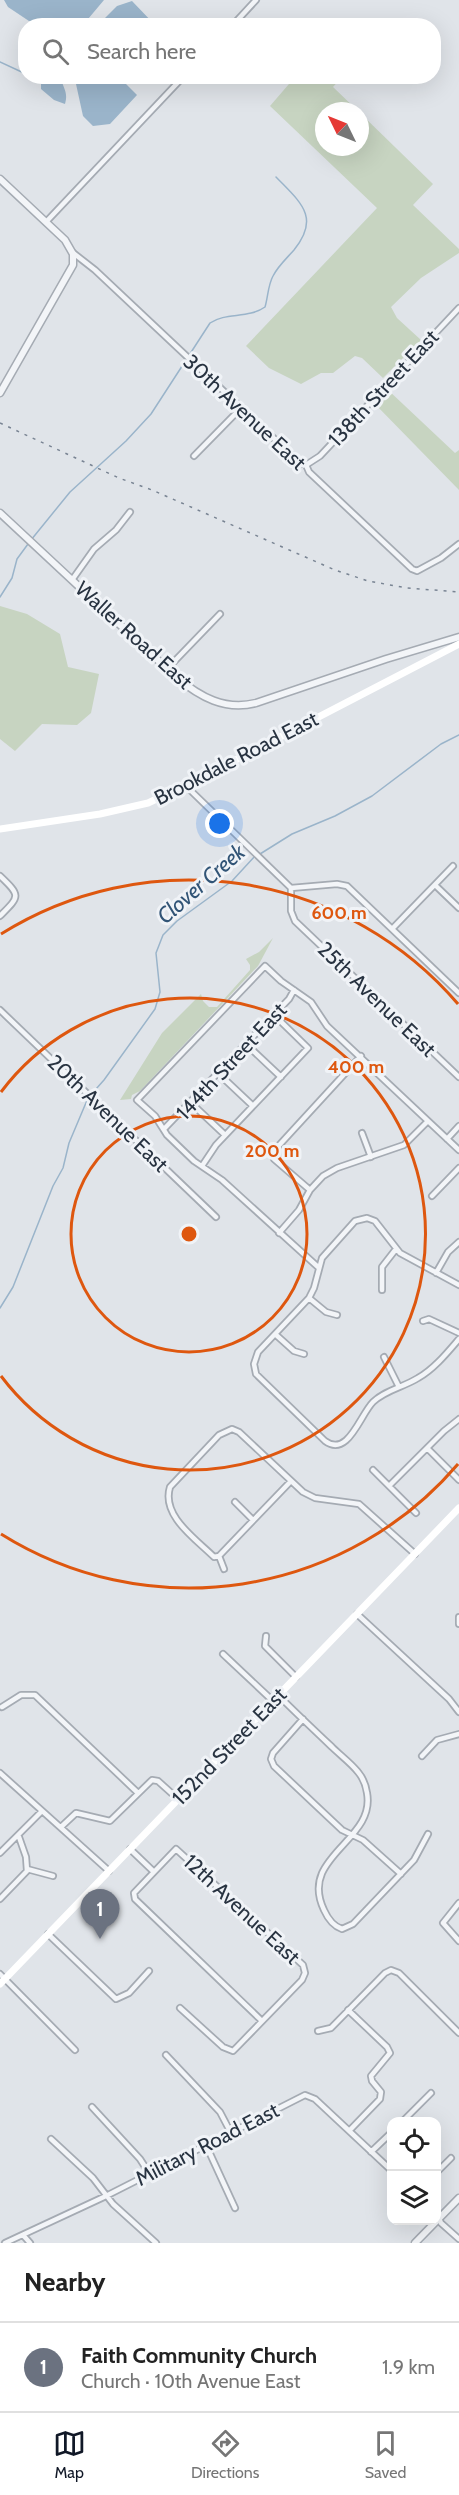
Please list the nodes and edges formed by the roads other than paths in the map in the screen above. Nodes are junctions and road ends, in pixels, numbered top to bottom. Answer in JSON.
{"nodes":[{"id":1,"x":256,"y":0,"type":"edge"},
{"id":2,"x":239,"y":18,"type":"edge"},
{"id":3,"x":176,"y":84,"type":"edge"},
{"id":4,"x":0,"y":179,"type":"edge"},
{"id":5,"x":46,"y":222,"type":"junction"},
{"id":6,"x":72,"y":252,"type":"junction"},
{"id":7,"x":459,"y":308,"type":"edge"},
{"id":8,"x":0,"y":393,"type":"edge"},
{"id":9,"x":241,"y":408,"type":"junction"},
{"id":10,"x":194,"y":456,"type":"dead end"},
{"id":11,"x":306,"y":465,"type":"junction"},
{"id":12,"x":130,"y":512,"type":"dead end"},
{"id":13,"x":0,"y":513,"type":"edge"},
{"id":14,"x":459,"y":543,"type":"edge"},
{"id":15,"x":72,"y":580,"type":"junction"},
{"id":16,"x":220,"y":615,"type":"dead end"},
{"id":17,"x":459,"y":637,"type":"edge"},
{"id":18,"x":459,"y":644,"type":"edge"},
{"id":19,"x":167,"y":669,"type":"junction"},
{"id":20,"x":186,"y":786,"type":"junction"},
{"id":21,"x":0,"y":829,"type":"edge"},
{"id":22,"x":453,"y":866,"type":"dead end"},
{"id":23,"x":0,"y":876,"type":"edge"},
{"id":24,"x":435,"y":885,"type":"junction"},
{"id":25,"x":291,"y":888,"type":"junction"},
{"id":26,"x":459,"y":908,"type":"edge"},
{"id":27,"x":0,"y":916,"type":"edge"},
{"id":28,"x":392,"y":929,"type":"junction"},
{"id":29,"x":294,"y":990,"type":"junction"},
{"id":30,"x":459,"y":993,"type":"edge"},
{"id":31,"x":0,"y":1010,"type":"edge"},
{"id":32,"x":274,"y":1015,"type":"junction"},
{"id":33,"x":246,"y":1044,"type":"junction"},
{"id":34,"x":361,"y":1056,"type":"junction"},
{"id":35,"x":219,"y":1074,"type":"junction"},
{"id":36,"x":281,"y":1077,"type":"junction"},
{"id":37,"x":459,"y":1077,"type":"edge"},
{"id":38,"x":191,"y":1103,"type":"junction"},
{"id":39,"x":253,"y":1106,"type":"junction"},
{"id":40,"x":428,"y":1121,"type":"junction"},
{"id":41,"x":459,"y":1126,"type":"edge"},
{"id":42,"x":164,"y":1129,"type":"junction"},
{"id":43,"x":362,"y":1133,"type":"dead end"},
{"id":44,"x":225,"y":1135,"type":"junction"},
{"id":45,"x":447,"y":1139,"type":"junction"},
{"id":46,"x":459,"y":1150,"type":"edge"},
{"id":47,"x":371,"y":1157,"type":"junction"},
{"id":48,"x":202,"y":1166,"type":"junction"},
{"id":49,"x":459,"y":1168,"type":"edge"},
{"id":50,"x":310,"y":1190,"type":"junction"},
{"id":51,"x":432,"y":1196,"type":"dead end"},
{"id":52,"x":216,"y":1217,"type":"dead end"},
{"id":53,"x":279,"y":1233,"type":"junction"},
{"id":54,"x":459,"y":1242,"type":"edge"},
{"id":55,"x":396,"y":1250,"type":"junction"},
{"id":56,"x":318,"y":1267,"type":"junction"},
{"id":57,"x":436,"y":1274,"type":"junction"},
{"id":58,"x":459,"y":1285,"type":"edge"},
{"id":59,"x":382,"y":1290,"type":"dead end"},
{"id":60,"x":309,"y":1298,"type":"junction"},
{"id":61,"x":337,"y":1316,"type":"dead end"},
{"id":62,"x":423,"y":1321,"type":"dead end"},
{"id":63,"x":275,"y":1334,"type":"junction"},
{"id":64,"x":459,"y":1334,"type":"edge"},
{"id":65,"x":459,"y":1339,"type":"edge"},
{"id":66,"x":304,"y":1354,"type":"dead end"},
{"id":67,"x":384,"y":1357,"type":"dead end"},
{"id":68,"x":399,"y":1387,"type":"junction"},
{"id":69,"x":459,"y":1419,"type":"edge"},
{"id":70,"x":427,"y":1449,"type":"junction"},
{"id":71,"x":373,"y":1470,"type":"dead end"},
{"id":72,"x":459,"y":1479,"type":"edge"},
{"id":73,"x":291,"y":1481,"type":"junction"},
{"id":74,"x":390,"y":1485,"type":"junction"},
{"id":75,"x":235,"y":1502,"type":"dead end"},
{"id":76,"x":459,"y":1508,"type":"edge"},
{"id":77,"x":417,"y":1513,"type":"dead end"},
{"id":78,"x":253,"y":1520,"type":"junction"},
{"id":79,"x":415,"y":1554,"type":"junction"},
{"id":80,"x":219,"y":1556,"type":"junction"},
{"id":81,"x":224,"y":1569,"type":"dead end"},
{"id":82,"x":357,"y":1614,"type":"junction"},
{"id":83,"x":459,"y":1617,"type":"edge"},
{"id":84,"x":459,"y":1623,"type":"edge"},
{"id":85,"x":266,"y":1636,"type":"dead end"},
{"id":86,"x":223,"y":1654,"type":"dead end"},
{"id":87,"x":296,"y":1677,"type":"junction"},
{"id":88,"x":276,"y":1698,"type":"junction"},
{"id":89,"x":2,"y":1707,"type":"dead end"},
{"id":90,"x":459,"y":1710,"type":"edge"},
{"id":91,"x":303,"y":1719,"type":"junction"},
{"id":92,"x":459,"y":1734,"type":"edge"},
{"id":93,"x":422,"y":1756,"type":"dead end"},
{"id":94,"x":0,"y":1773,"type":"edge"},
{"id":95,"x":138,"y":1792,"type":"junction"},
{"id":96,"x":178,"y":1799,"type":"junction"},
{"id":97,"x":42,"y":1811,"type":"junction"},
{"id":98,"x":61,"y":1827,"type":"junction"},
{"id":99,"x":428,"y":1834,"type":"dead end"},
{"id":100,"x":352,"y":1835,"type":"junction"},
{"id":101,"x":19,"y":1837,"type":"junction"},
{"id":102,"x":130,"y":1849,"type":"junction"},
{"id":103,"x":0,"y":1853,"type":"edge"},
{"id":104,"x":27,"y":1869,"type":"junction"},
{"id":105,"x":109,"y":1871,"type":"junction"},
{"id":106,"x":153,"y":1871,"type":"junction"},
{"id":107,"x":401,"y":1874,"type":"junction"},
{"id":108,"x":53,"y":1876,"type":"dead end"},
{"id":109,"x":0,"y":1899,"type":"edge"},
{"id":110,"x":459,"y":1904,"type":"edge"},
{"id":111,"x":48,"y":1934,"type":"junction"},
{"id":112,"x":459,"y":1941,"type":"edge"},
{"id":113,"x":149,"y":1971,"type":"dead end"},
{"id":114,"x":2,"y":1979,"type":"edge"},
{"id":115,"x":180,"y":2008,"type":"dead end"},
{"id":116,"x":348,"y":2010,"type":"junction"},
{"id":117,"x":262,"y":2021,"type":"junction"},
{"id":118,"x":318,"y":2031,"type":"dead end"},
{"id":119,"x":459,"y":2033,"type":"edge"},
{"id":120,"x":75,"y":2050,"type":"dead end"},
{"id":121,"x":166,"y":2055,"type":"dead end"},
{"id":122,"x":431,"y":2093,"type":"dead end"},
{"id":123,"x":92,"y":2107,"type":"dead end"},
{"id":124,"x":406,"y":2117,"type":"edge"},
{"id":125,"x":349,"y":2131,"type":"junction"},
{"id":126,"x":231,"y":2133,"type":"junction"},
{"id":127,"x":387,"y":2137,"type":"edge"},
{"id":128,"x":51,"y":2139,"type":"dead end"},
{"id":129,"x":206,"y":2145,"type":"junction"},
{"id":130,"x":371,"y":2151,"type":"junction"},
{"id":131,"x":451,"y":2158,"type":"dead end"},
{"id":132,"x":387,"y":2166,"type":"edge"},
{"id":133,"x":438,"y":2171,"type":"edge"},
{"id":134,"x":149,"y":2173,"type":"junction"},
{"id":135,"x":106,"y":2196,"type":"junction"},
{"id":136,"x":459,"y":2198,"type":"edge"},
{"id":137,"x":235,"y":2208,"type":"dead end"},
{"id":138,"x":441,"y":2213,"type":"edge"},
{"id":139,"x":441,"y":2223,"type":"edge"},
{"id":140,"x":430,"y":2225,"type":"edge"},
{"id":141,"x":23,"y":2235,"type":"junction"},
{"id":142,"x":459,"y":2239,"type":"edge"},
{"id":143,"x":5,"y":2243,"type":"edge"},
{"id":144,"x":30,"y":2243,"type":"edge"},
{"id":145,"x":156,"y":2243,"type":"edge"},
{"id":146,"x":415,"y":2243,"type":"edge"}],
"edges":[{"from":1,"to":2,"type":"street"},
{"from":3,"to":5,"type":"street"},
{"from":4,"to":5,"type":"street"},
{"from":5,"to":6,"type":"street"},
{"from":6,"to":8,"type":"street"},
{"from":6,"to":9,"type":"street","name":"30th Avenue East"},
{"from":7,"to":11,"type":"street","name":"138th Street East"},
{"from":9,"to":10,"type":"street"},
{"from":9,"to":11,"type":"street","name":"30th Avenue East"},
{"from":11,"to":14,"type":"street","name":"30th Avenue East"},
{"from":12,"to":15,"type":"street"},
{"from":13,"to":15,"type":"street","name":"Waller Road East"},
{"from":15,"to":19,"type":"street","name":"Waller Road East"},
{"from":16,"to":19,"type":"street"},
{"from":17,"to":19,"type":"street","name":"Waller Road East"},
{"from":18,"to":20,"type":"main road","name":"Brookdale Road East"},
{"from":20,"to":21,"type":"main road","name":"Brookdale Road East"},
{"from":20,"to":25,"type":"street"},
{"from":22,"to":24,"type":"street"},
{"from":23,"to":27,"type":"street"},
{"from":24,"to":26,"type":"street"},
{"from":24,"to":28,"type":"street"},
{"from":25,"to":28,"type":"street"},
{"from":25,"to":37,"type":"street","name":"25th Avenue East"},
{"from":28,"to":30,"type":"street"},
{"from":29,"to":32,"type":"street","name":"144th Street East"},
{"from":29,"to":34,"type":"street"},
{"from":29,"to":42,"type":"street"},
{"from":31,"to":52,"type":"street","name":"20th Avenue East"},
{"from":32,"to":33,"type":"street","name":"144th Street East"},
{"from":32,"to":36,"type":"street"},
{"from":33,"to":35,"type":"street","name":"144th Street East"},
{"from":33,"to":36,"type":"street"},
{"from":34,"to":40,"type":"street"},
{"from":34,"to":50,"type":"street"},
{"from":35,"to":38,"type":"street","name":"144th Street East"},
{"from":35,"to":39,"type":"street"},
{"from":36,"to":39,"type":"street"},
{"from":38,"to":42,"type":"street","name":"144th Street East"},
{"from":38,"to":44,"type":"street"},
{"from":39,"to":44,"type":"street"},
{"from":40,"to":45,"type":"street"},
{"from":40,"to":47,"type":"street"},
{"from":41,"to":45,"type":"street"},
{"from":42,"to":48,"type":"street"},
{"from":43,"to":47,"type":"street"},
{"from":44,"to":48,"type":"street"},
{"from":45,"to":46,"type":"street"},
{"from":47,"to":50,"type":"street"},
{"from":48,"to":53,"type":"street"},
{"from":49,"to":51,"type":"street"},
{"from":50,"to":53,"type":"street"},
{"from":53,"to":56,"type":"street"},
{"from":54,"to":57,"type":"street"},
{"from":55,"to":56,"type":"street"},
{"from":55,"to":57,"type":"street"},
{"from":55,"to":59,"type":"street"},
{"from":56,"to":60,"type":"street"},
{"from":57,"to":58,"type":"street"},
{"from":60,"to":61,"type":"street"},
{"from":60,"to":63,"type":"street"},
{"from":62,"to":64,"type":"street"},
{"from":63,"to":66,"type":"street"},
{"from":63,"to":68,"type":"street"},
{"from":65,"to":68,"type":"street"},
{"from":67,"to":68,"type":"street"},
{"from":69,"to":70,"type":"street"},
{"from":70,"to":72,"type":"street"},
{"from":70,"to":74,"type":"street"},
{"from":71,"to":74,"type":"street"},
{"from":73,"to":78,"type":"street"},
{"from":73,"to":79,"type":"street"},
{"from":73,"to":80,"type":"street"},
{"from":74,"to":77,"type":"street"},
{"from":75,"to":78,"type":"street"},
{"from":76,"to":79,"type":"main road","name":"152nd Street East"},
{"from":78,"to":80,"type":"street"},
{"from":79,"to":82,"type":"main road","name":"152nd Street East"},
{"from":80,"to":81,"type":"street"},
{"from":82,"to":87,"type":"main road","name":"152nd Street East"},
{"from":82,"to":90,"type":"street"},
{"from":83,"to":84,"type":"street"},
{"from":85,"to":87,"type":"street"},
{"from":86,"to":88,"type":"street"},
{"from":87,"to":88,"type":"main road","name":"152nd Street East"},
{"from":88,"to":91,"type":"street"},
{"from":88,"to":96,"type":"main road","name":"152nd Street East"},
{"from":89,"to":95,"type":"street"},
{"from":91,"to":100,"type":"street"},
{"from":91,"to":100,"type":"street"},
{"from":92,"to":93,"type":"street"},
{"from":94,"to":97,"type":"street"},
{"from":95,"to":96,"type":"street"},
{"from":95,"to":98,"type":"street"},
{"from":96,"to":102,"type":"main road","name":"152nd Street East"},
{"from":97,"to":98,"type":"street"},
{"from":97,"to":101,"type":"street"},
{"from":98,"to":105,"type":"street"},
{"from":99,"to":107,"type":"street"},
{"from":100,"to":107,"type":"street"},
{"from":100,"to":107,"type":"street"},
{"from":101,"to":103,"type":"street"},
{"from":101,"to":104,"type":"street"},
{"from":102,"to":105,"type":"main road","name":"152nd Street East"},
{"from":102,"to":106,"type":"street"},
{"from":104,"to":108,"type":"street"},
{"from":104,"to":109,"type":"street"},
{"from":105,"to":111,"type":"main road","name":"152nd Street East"},
{"from":106,"to":117,"type":"street"},
{"from":106,"to":117,"type":"street","name":"12th Avenue East"},
{"from":110,"to":112,"type":"street"},
{"from":111,"to":113,"type":"street"},
{"from":111,"to":114,"type":"main road","name":"152nd Street East"},
{"from":114,"to":120,"type":"street"},
{"from":115,"to":117,"type":"street"},
{"from":116,"to":118,"type":"street"},
{"from":116,"to":119,"type":"street"},
{"from":116,"to":125,"type":"street"},
{"from":121,"to":126,"type":"street"},
{"from":122,"to":124,"type":"street"},
{"from":123,"to":134,"type":"street"},
{"from":125,"to":126,"type":"street","name":"Military Road East"},
{"from":125,"to":130,"type":"street","name":"Military Road East"},
{"from":126,"to":129,"type":"street","name":"Military Road East"},
{"from":127,"to":130,"type":"street"},
{"from":128,"to":135,"type":"street"},
{"from":129,"to":134,"type":"street","name":"Military Road East"},
{"from":129,"to":137,"type":"street"},
{"from":130,"to":132,"type":"street","name":"Military Road East"},
{"from":131,"to":133,"type":"street"},
{"from":134,"to":135,"type":"street","name":"Military Road East"},
{"from":135,"to":141,"type":"street","name":"Military Road East"},
{"from":135,"to":145,"type":"street"},
{"from":136,"to":138,"type":"street"},
{"from":139,"to":142,"type":"street"},
{"from":140,"to":146,"type":"street"},
{"from":141,"to":143,"type":"street","name":"Military Road East"},
{"from":141,"to":144,"type":"street"}]}
